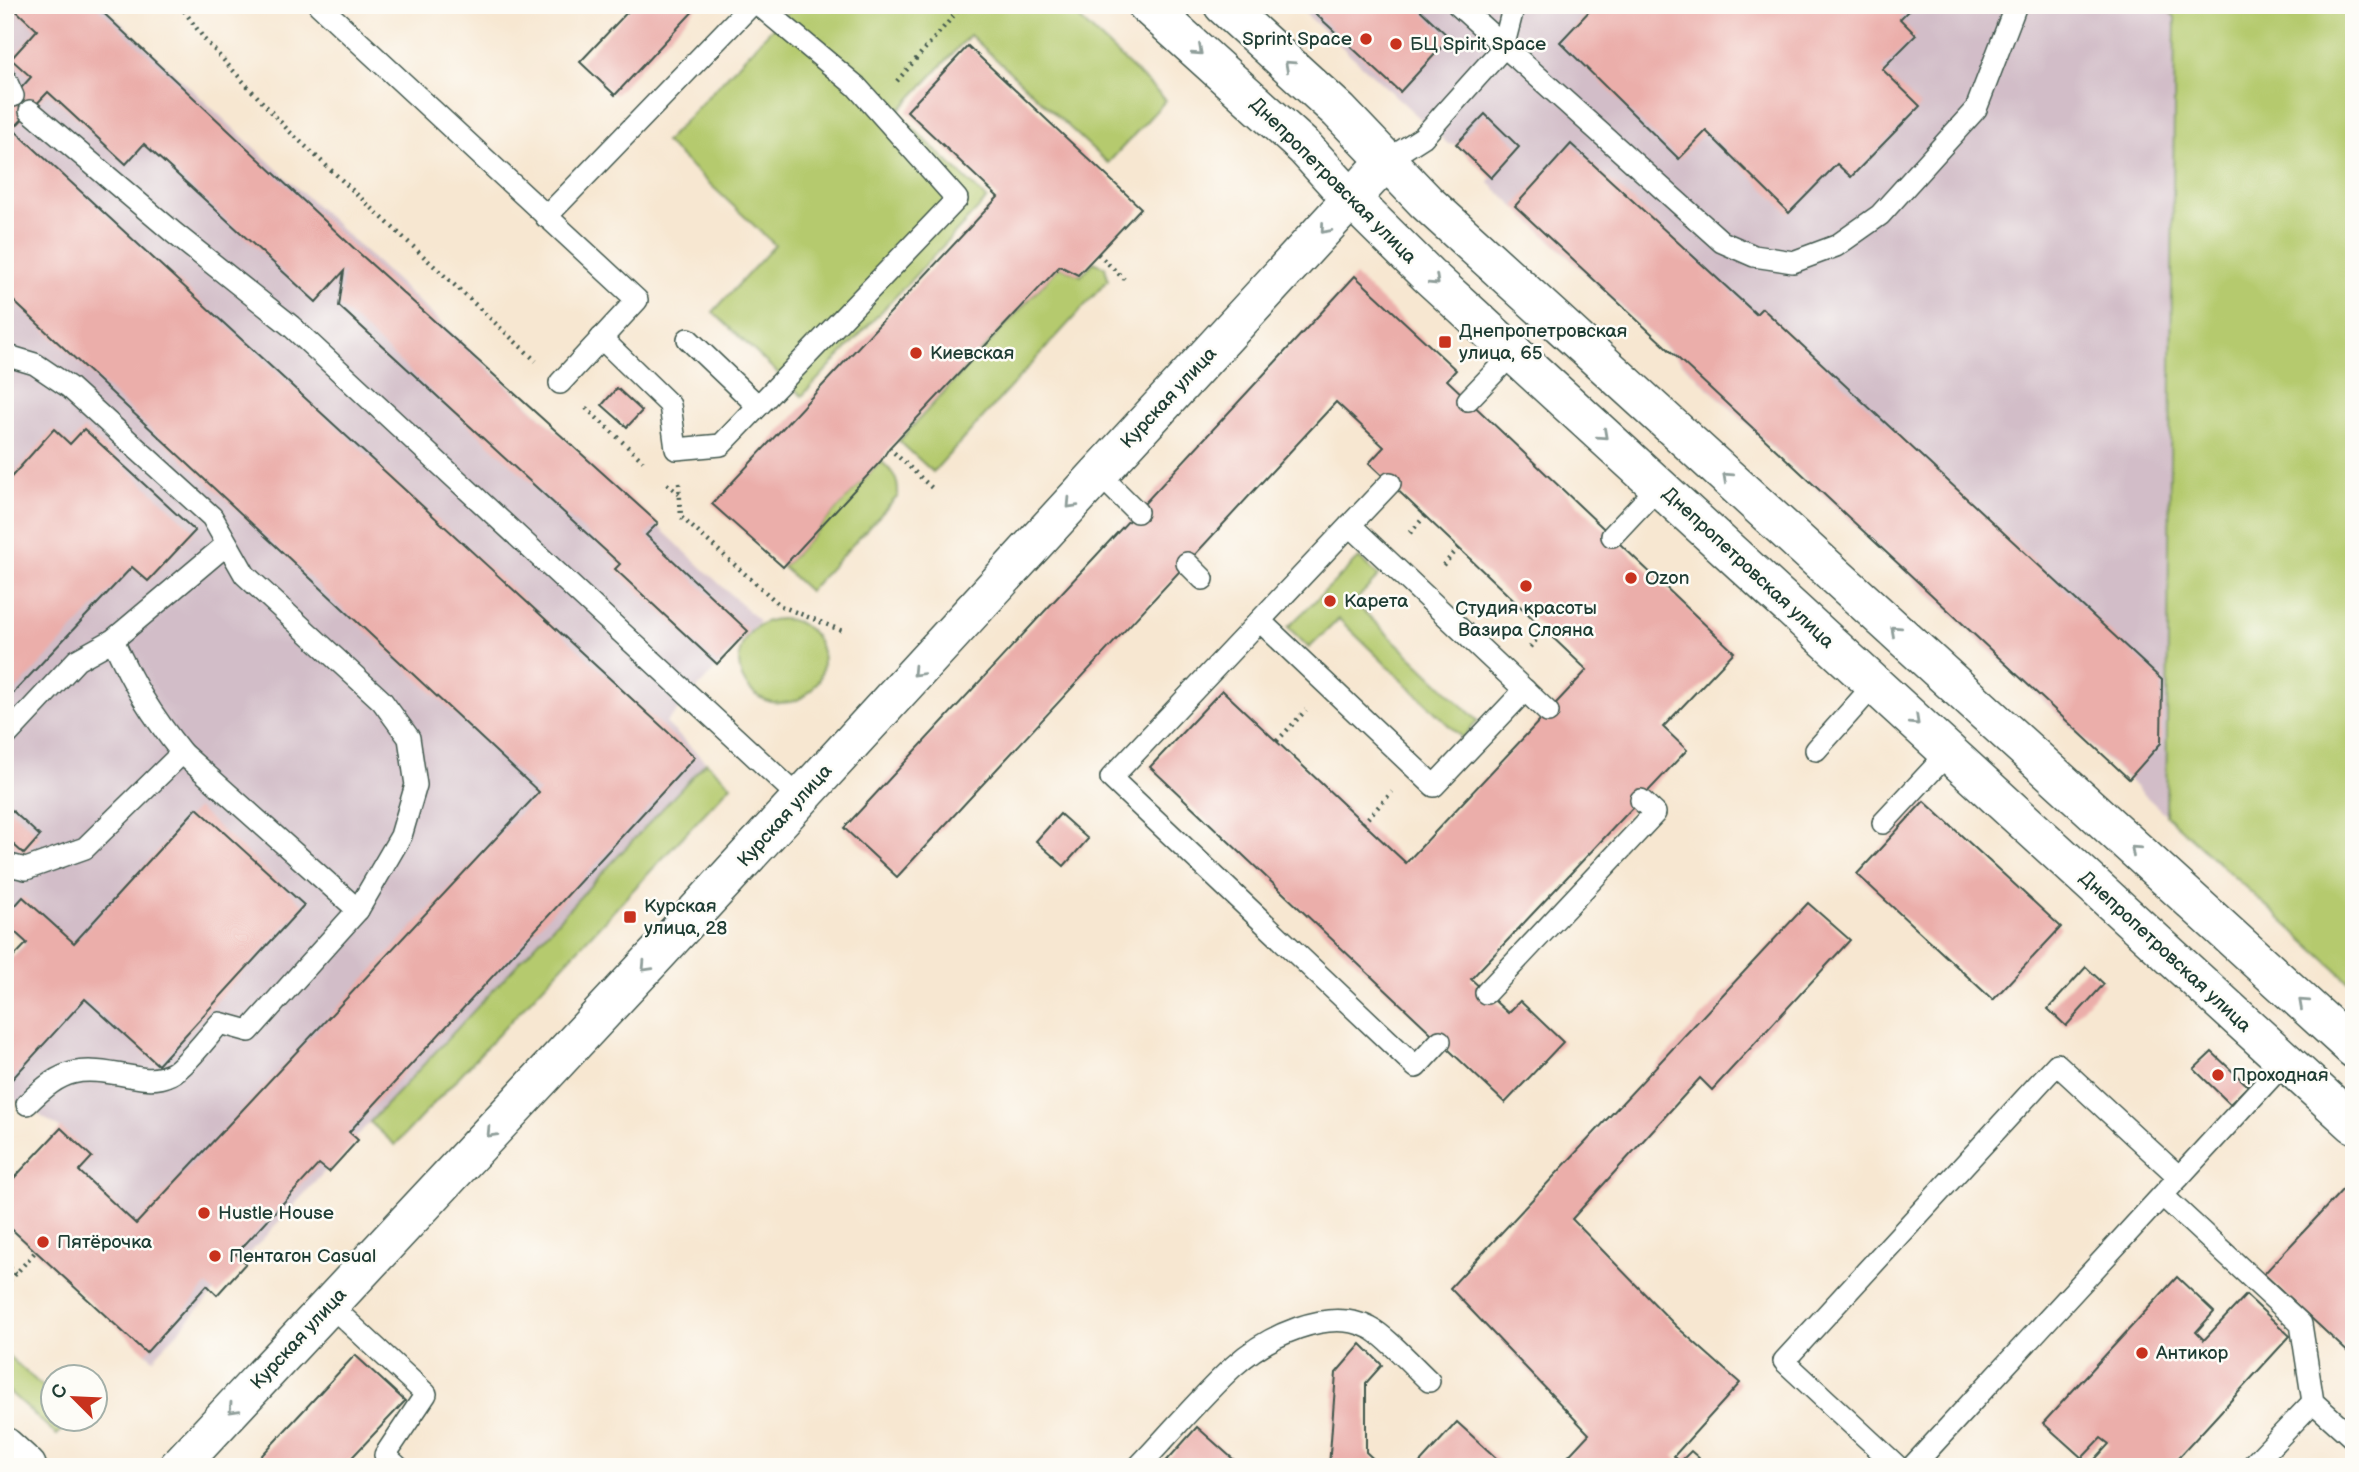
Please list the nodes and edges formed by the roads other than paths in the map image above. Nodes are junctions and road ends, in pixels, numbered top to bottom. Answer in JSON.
{"nodes":[{"id":1,"x":319,"y":5,"type":"edge"},
{"id":2,"x":751,"y":5,"type":"edge"},
{"id":3,"x":759,"y":5,"type":"edge"},
{"id":4,"x":1147,"y":5,"type":"edge"},
{"id":5,"x":1223,"y":5,"type":"edge"},
{"id":6,"x":1458,"y":5,"type":"edge"},
{"id":7,"x":1514,"y":5,"type":"edge"},
{"id":8,"x":2016,"y":5,"type":"edge"},
{"id":9,"x":1503,"y":48,"type":"junction"},
{"id":10,"x":30,"y":111,"type":"dead end"},
{"id":11,"x":1387,"y":160,"type":"junction"},
{"id":12,"x":1351,"y":199,"type":"junction"},
{"id":13,"x":547,"y":217,"type":"junction"},
{"id":14,"x":601,"y":338,"type":"junction"},
{"id":15,"x":688,"y":339,"type":"dead end"},
{"id":16,"x":1513,"y":353,"type":"junction"},
{"id":17,"x":5,"y":355,"type":"edge"},
{"id":18,"x":559,"y":383,"type":"road end"},
{"id":19,"x":1468,"y":400,"type":"dead end"},
{"id":20,"x":758,"y":406,"type":"junction"},
{"id":21,"x":1099,"y":474,"type":"junction"},
{"id":22,"x":1390,"y":483,"type":"dead end"},
{"id":23,"x":1659,"y":486,"type":"junction"},
{"id":24,"x":1137,"y":512,"type":"dead end"},
{"id":25,"x":1350,"y":525,"type":"junction"},
{"id":26,"x":1612,"y":536,"type":"dead end"},
{"id":27,"x":228,"y":544,"type":"junction"},
{"id":28,"x":1187,"y":563,"type":"dead end"},
{"id":29,"x":1203,"y":579,"type":"dead end"},
{"id":30,"x":1260,"y":621,"type":"junction"},
{"id":31,"x":113,"y":640,"type":"junction"},
{"id":32,"x":1875,"y":684,"type":"junction"},
{"id":33,"x":1525,"y":690,"type":"junction"},
{"id":34,"x":1548,"y":712,"type":"dead end"},
{"id":35,"x":5,"y":737,"type":"edge"},
{"id":36,"x":1816,"y":750,"type":"dead end"},
{"id":37,"x":181,"y":753,"type":"junction"},
{"id":38,"x":1948,"y":753,"type":"junction"},
{"id":39,"x":801,"y":799,"type":"junction"},
{"id":40,"x":1641,"y":800,"type":"dead end"},
{"id":41,"x":1883,"y":823,"type":"dead end"},
{"id":42,"x":5,"y":864,"type":"edge"},
{"id":43,"x":358,"y":910,"type":"junction"},
{"id":44,"x":1486,"y":993,"type":"dead end"},
{"id":45,"x":1440,"y":1041,"type":"dead end"},
{"id":46,"x":2354,"y":1049,"type":"edge"},
{"id":47,"x":2285,"y":1062,"type":"junction"},
{"id":48,"x":27,"y":1104,"type":"dead end"},
{"id":49,"x":2354,"y":1124,"type":"edge"},
{"id":50,"x":2179,"y":1177,"type":"junction"},
{"id":51,"x":2163,"y":1196,"type":"junction"},
{"id":52,"x":331,"y":1306,"type":"junction"},
{"id":53,"x":1429,"y":1381,"type":"dead end"},
{"id":54,"x":2313,"y":1402,"type":"junction"},
{"id":55,"x":2354,"y":1439,"type":"edge"},
{"id":56,"x":5,"y":1447,"type":"edge"},
{"id":57,"x":27,"y":1467,"type":"edge"},
{"id":58,"x":178,"y":1467,"type":"edge"},
{"id":59,"x":398,"y":1467,"type":"edge"},
{"id":60,"x":1138,"y":1467,"type":"edge"},
{"id":61,"x":1898,"y":1467,"type":"edge"},
{"id":62,"x":1912,"y":1467,"type":"edge"},
{"id":63,"x":2251,"y":1467,"type":"edge"}],
"edges":[{"from":1,"to":13,"type":"lane"},
{"from":2,"to":13,"type":"lane"},
{"from":3,"to":20,"type":"lane"},
{"from":4,"to":12,"type":"main road","name":"Днепропетровская улица","one_way":true},
{"from":11,"to":5,"type":"main road","one_way":true},
{"from":6,"to":9,"type":"lane"},
{"from":7,"to":9,"type":"lane"},
{"from":8,"to":9,"type":"lane"},
{"from":9,"to":11,"type":"lane"},
{"from":10,"to":39,"type":"lane"},
{"from":11,"to":12,"type":"main road","name":"Курская улица"},
{"from":46,"to":11,"type":"main road","one_way":true},
{"from":12,"to":16,"type":"main road","name":"Днепропетровская улица","one_way":true},
{"from":12,"to":21,"type":"main road","name":"Курская улица","one_way":true},
{"from":13,"to":14,"type":"lane"},
{"from":14,"to":18,"type":"lane"},
{"from":14,"to":20,"type":"lane"},
{"from":15,"to":20,"type":"lane"},
{"from":16,"to":19,"type":"lane"},
{"from":16,"to":23,"type":"main road","name":"Днепропетровская улица","one_way":true},
{"from":17,"to":27,"type":"lane"},
{"from":21,"to":24,"type":"lane"},
{"from":21,"to":39,"type":"main road","name":"Курская улица","one_way":true},
{"from":22,"to":25,"type":"lane"},
{"from":23,"to":26,"type":"lane"},
{"from":23,"to":32,"type":"main road","name":"Днепропетровская улица"},
{"from":25,"to":30,"type":"lane"},
{"from":25,"to":33,"type":"lane"},
{"from":27,"to":31,"type":"lane"},
{"from":27,"to":43,"type":"lane"},
{"from":28,"to":29,"type":"lane"},
{"from":30,"to":33,"type":"lane"},
{"from":30,"to":45,"type":"lane"},
{"from":31,"to":35,"type":"lane"},
{"from":31,"to":37,"type":"lane"},
{"from":32,"to":36,"type":"lane"},
{"from":32,"to":38,"type":"main road","name":"Днепропетровская улица","one_way":true},
{"from":33,"to":34,"type":"lane"},
{"from":37,"to":42,"type":"lane"},
{"from":37,"to":43,"type":"lane"},
{"from":38,"to":41,"type":"lane"},
{"from":38,"to":47,"type":"main road","name":"Днепропетровская улица"},
{"from":39,"to":52,"type":"main road","name":"Курская улица","one_way":true},
{"from":40,"to":44,"type":"lane"},
{"from":43,"to":48,"type":"lane"},
{"from":47,"to":49,"type":"main road","name":"Днепропетровская улица"},
{"from":47,"to":50,"type":"lane"},
{"from":50,"to":51,"type":"lane"},
{"from":50,"to":61,"type":"lane"},
{"from":51,"to":54,"type":"lane"},
{"from":51,"to":62,"type":"lane"},
{"from":52,"to":58,"type":"main road","name":"Курская улица","one_way":true},
{"from":52,"to":59,"type":"lane"},
{"from":53,"to":60,"type":"lane"},
{"from":54,"to":55,"type":"lane"},
{"from":54,"to":63,"type":"lane"},
{"from":56,"to":57,"type":"main road"}]}
